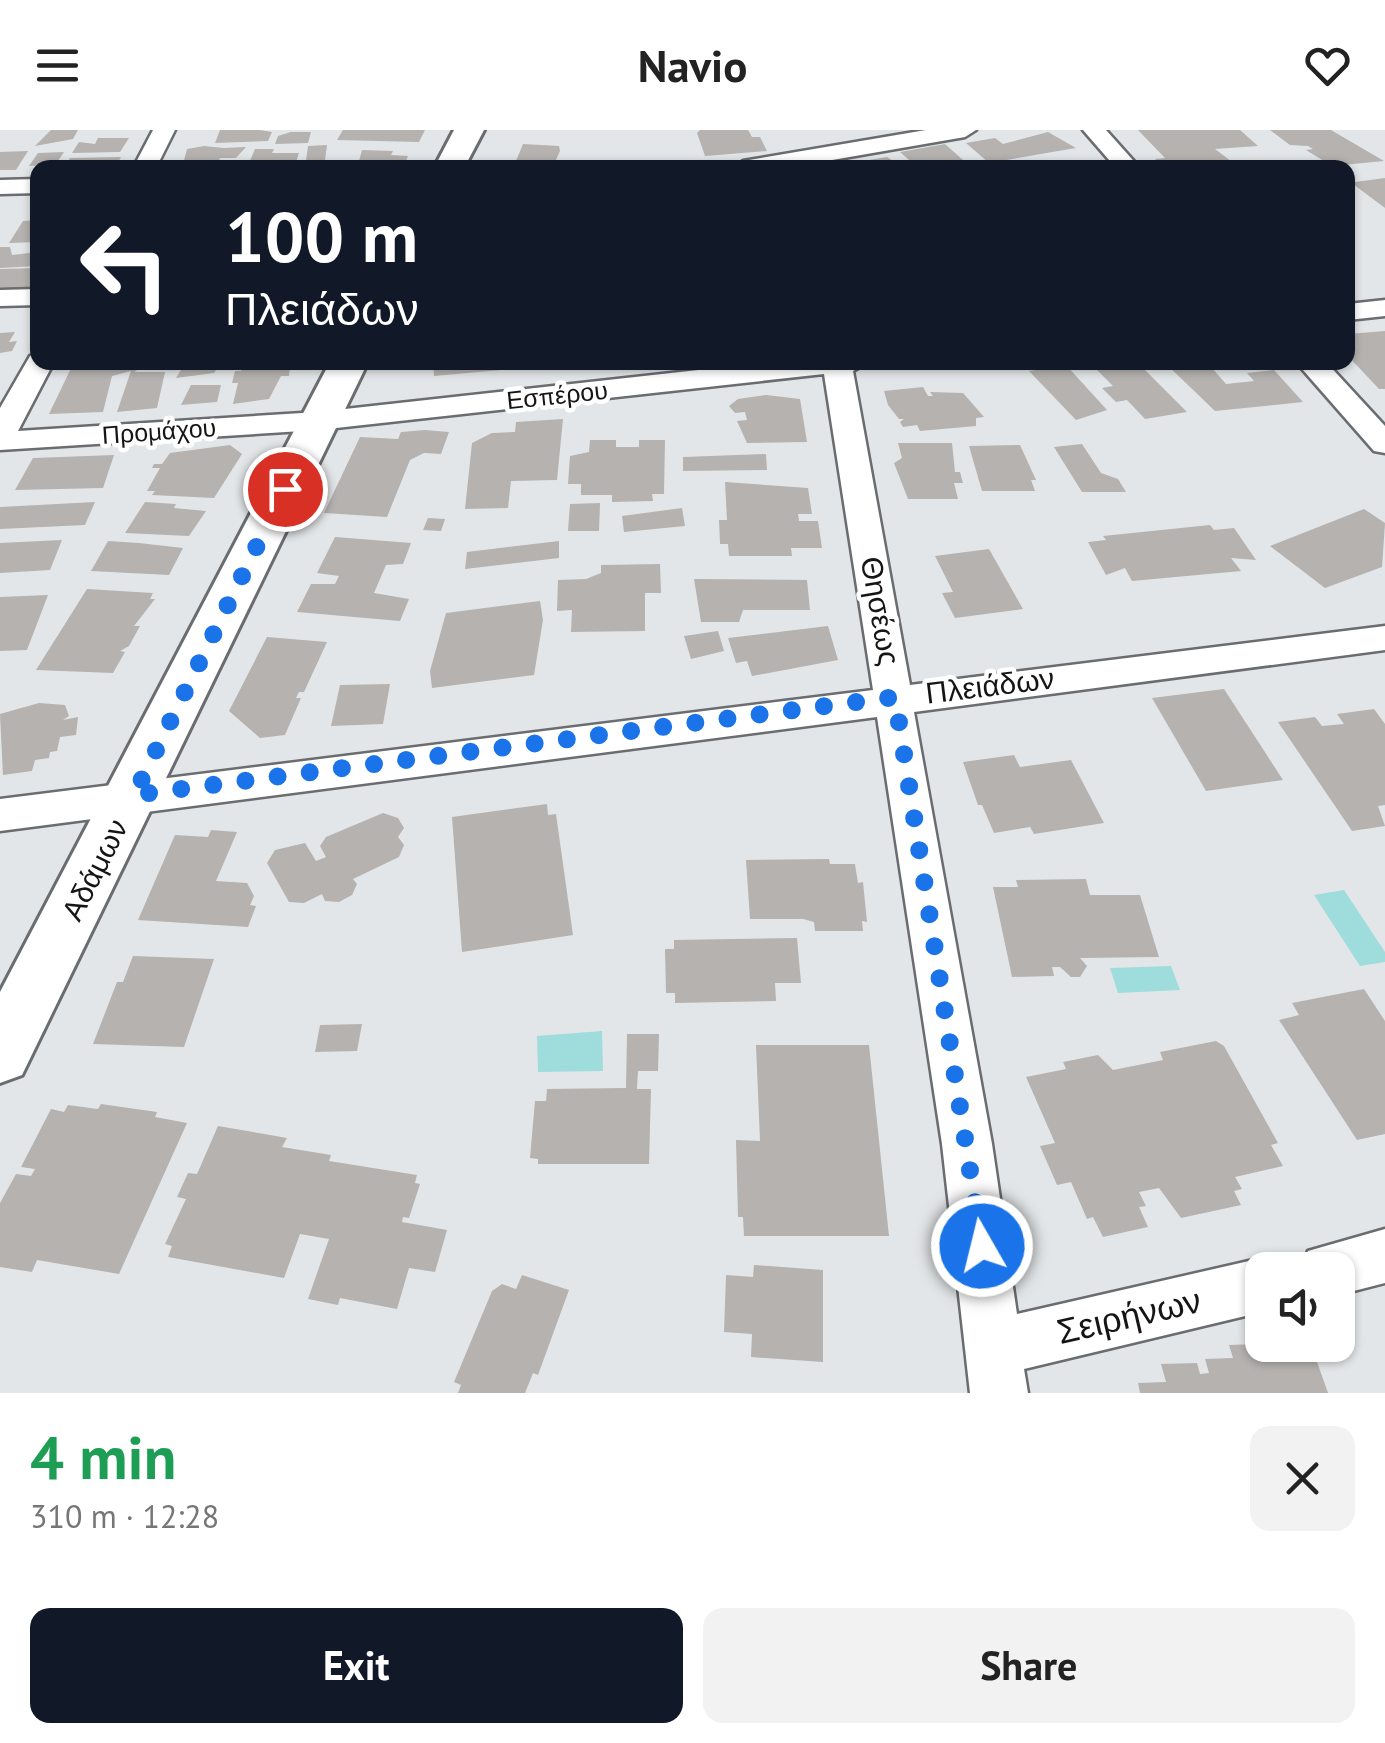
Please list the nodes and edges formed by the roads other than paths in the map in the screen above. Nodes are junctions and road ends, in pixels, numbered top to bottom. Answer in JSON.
{"nodes":[{"id":1,"x":164,"y":130,"type":"edge"},
{"id":2,"x":469,"y":130,"type":"edge"},
{"id":3,"x":793,"y":130,"type":"edge"},
{"id":4,"x":965,"y":130,"type":"edge"},
{"id":5,"x":1094,"y":130,"type":"edge"},
{"id":6,"x":148,"y":160,"type":"edge"},
{"id":7,"x":454,"y":160,"type":"edge"},
{"id":8,"x":803,"y":160,"type":"edge"},
{"id":9,"x":819,"y":160,"type":"edge"},
{"id":10,"x":1122,"y":160,"type":"edge"},
{"id":11,"x":30,"y":186,"type":"edge"},
{"id":12,"x":0,"y":187,"type":"edge"},
{"id":13,"x":30,"y":297,"type":"edge"},
{"id":14,"x":0,"y":298,"type":"edge"},
{"id":15,"x":1385,"y":308,"type":"edge"},
{"id":16,"x":1355,"y":311,"type":"edge"},
{"id":17,"x":36,"y":370,"type":"edge"},
{"id":18,"x":345,"y":370,"type":"edge"},
{"id":19,"x":780,"y":370,"type":"edge"},
{"id":20,"x":844,"y":370,"type":"edge"},
{"id":21,"x":1317,"y":370,"type":"edge"},
{"id":22,"x":318,"y":421,"type":"junction"},
{"id":23,"x":0,"y":438,"type":"edge"},
{"id":24,"x":1385,"y":444,"type":"edge"},
{"id":25,"x":1385,"y":638,"type":"edge"},
{"id":26,"x":895,"y":697,"type":"junction"},
{"id":27,"x":134,"y":795,"type":"junction"},
{"id":28,"x":0,"y":815,"type":"edge"},
{"id":29,"x":0,"y":1055,"type":"edge"},
{"id":30,"x":1385,"y":1256,"type":"edge"},
{"id":31,"x":1355,"y":1263,"type":"edge"},
{"id":32,"x":1245,"y":1290,"type":"edge"},
{"id":33,"x":998,"y":1370,"type":"edge"}],
"edges":[{"from":1,"to":6,"type":"street"},
{"from":2,"to":7,"type":"street"},
{"from":3,"to":8,"type":"street"},
{"from":4,"to":9,"type":"street"},
{"from":5,"to":10,"type":"street"},
{"from":11,"to":12,"type":"street"},
{"from":13,"to":14,"type":"street"},
{"from":15,"to":16,"type":"street"},
{"from":17,"to":23,"type":"street"},
{"from":18,"to":22,"type":"street","name":"Αδάμων"},
{"from":19,"to":22,"type":"street","name":"Εσπέρου"},
{"from":20,"to":26,"type":"street","name":"Θησέως"},
{"from":21,"to":24,"type":"street"},
{"from":22,"to":23,"type":"street","name":"Προμάχου"},
{"from":22,"to":27,"type":"street","name":"Αδάμων"},
{"from":25,"to":26,"type":"street","name":"Πλειάδων"},
{"from":26,"to":27,"type":"street","name":"Πλειάδων"},
{"from":26,"to":33,"type":"street","name":"Θησέως"},
{"from":27,"to":28,"type":"street","name":"Πλειάδων"},
{"from":27,"to":29,"type":"street","name":"Αδάμων"},
{"from":30,"to":31,"type":"street"},
{"from":32,"to":33,"type":"street","name":"Σειρήνων"}]}
